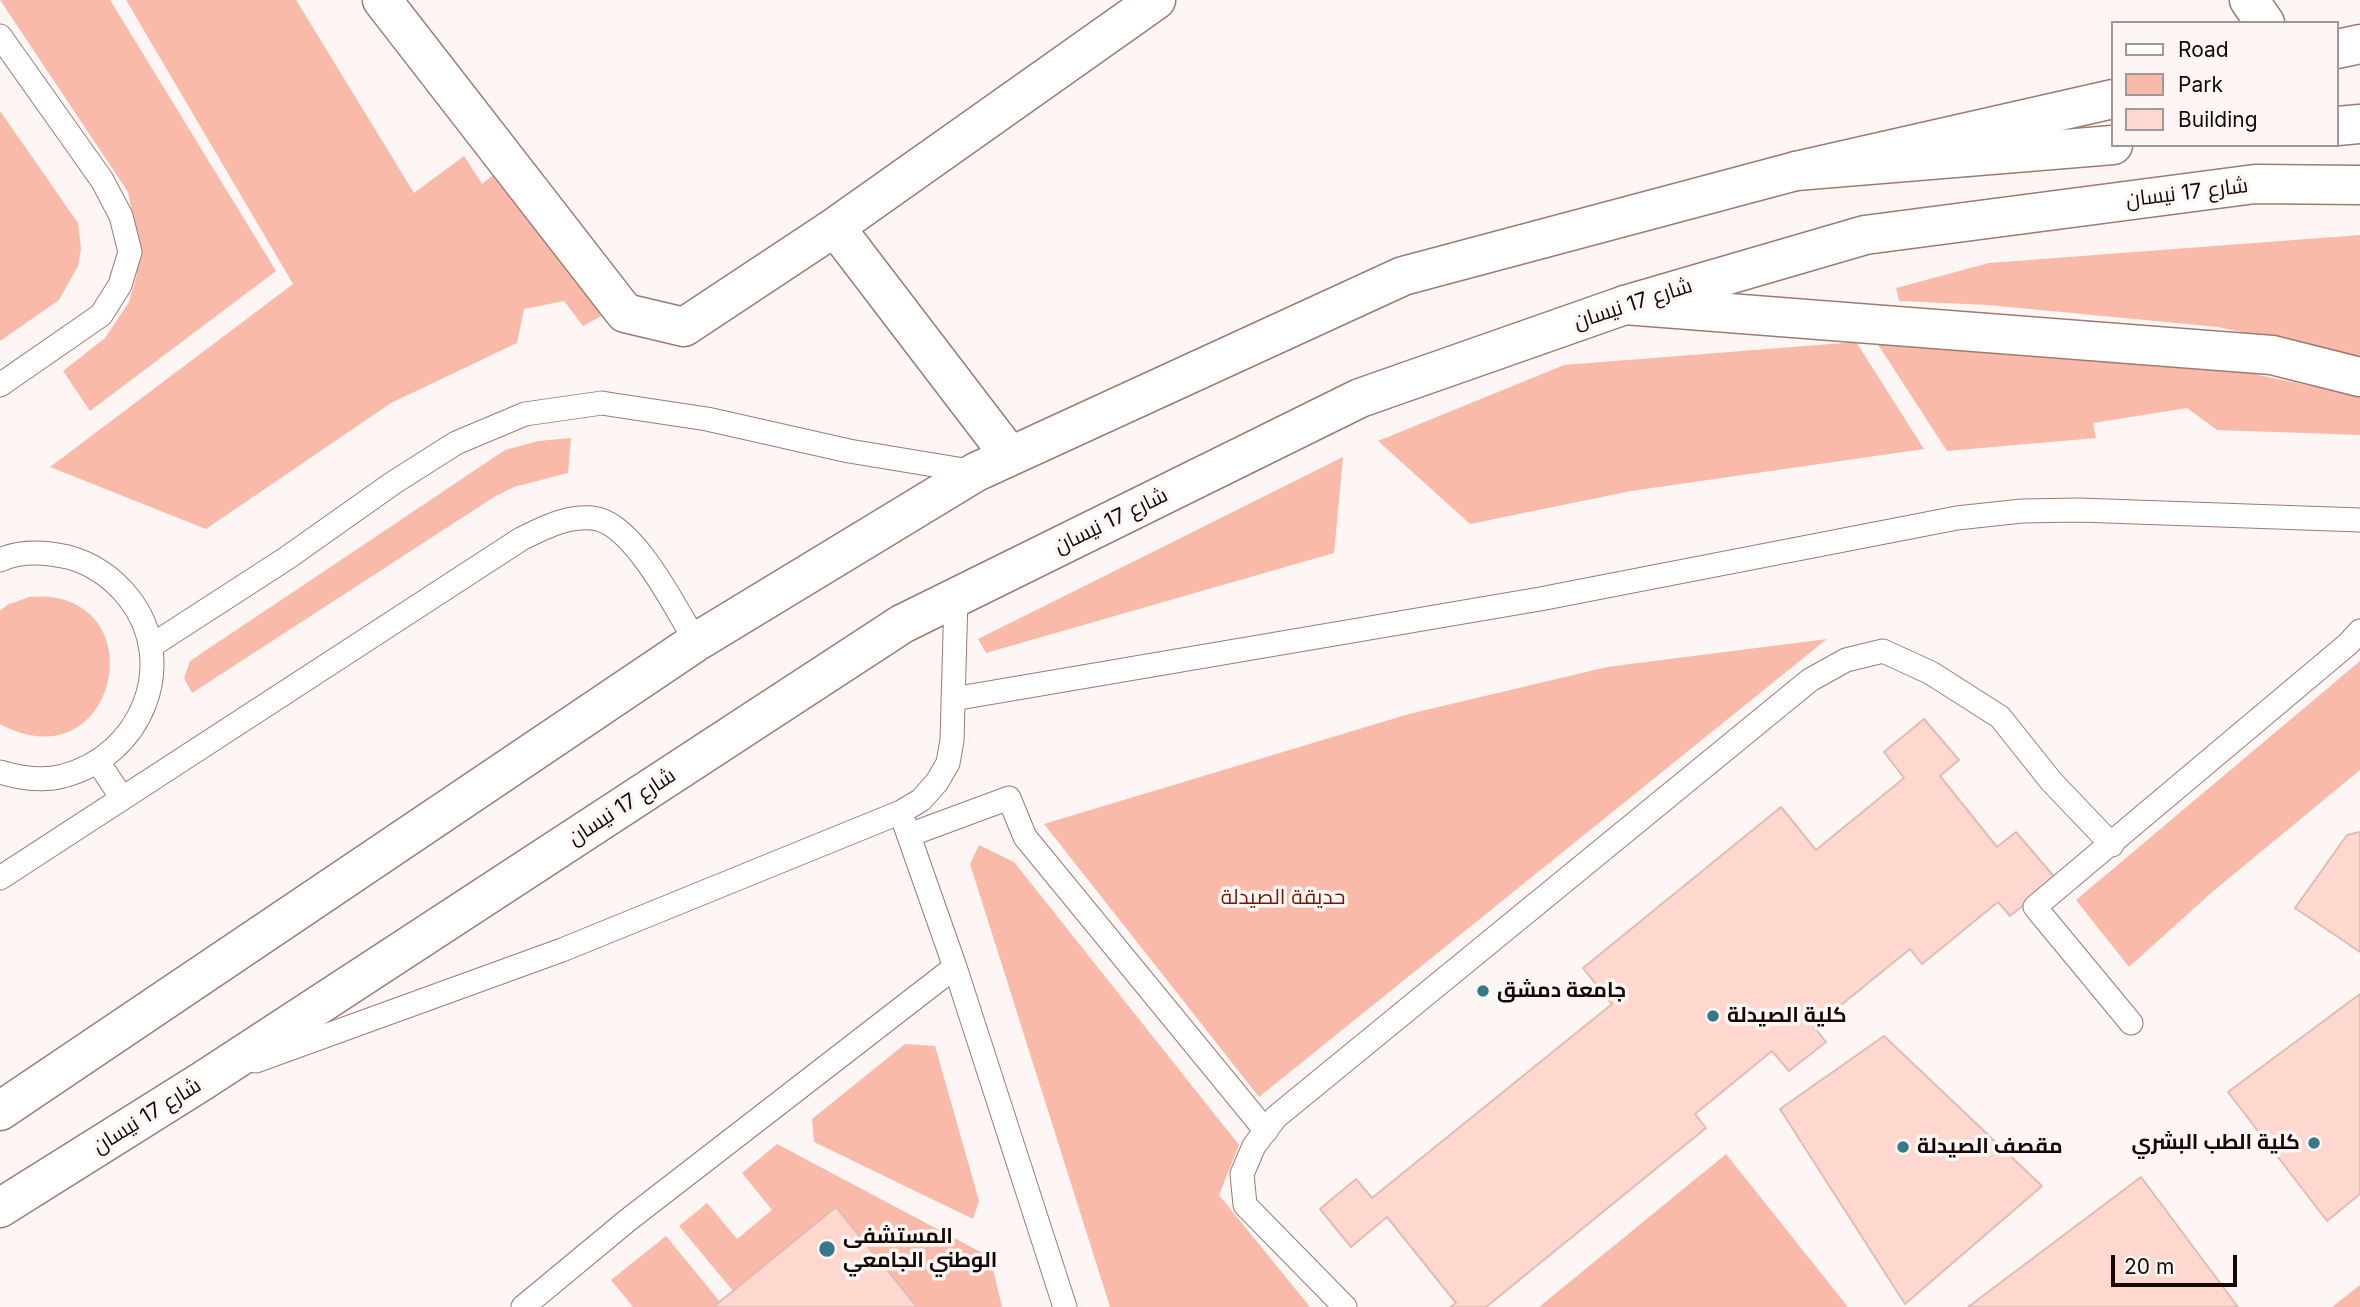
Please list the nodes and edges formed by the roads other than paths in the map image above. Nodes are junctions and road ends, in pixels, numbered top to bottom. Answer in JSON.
{"nodes":[{"id":1,"x":383,"y":0,"type":"edge"},
{"id":2,"x":1156,"y":0,"type":"edge"},
{"id":3,"x":2249,"y":0,"type":"edge"},
{"id":4,"x":2264,"y":21,"type":"edge"},
{"id":5,"x":0,"y":36,"type":"edge"},
{"id":6,"x":2360,"y":44,"type":"edge"},
{"id":7,"x":2339,"y":49,"type":"edge"},
{"id":8,"x":2112,"y":99,"type":"edge"},
{"id":9,"x":2360,"y":124,"type":"edge"},
{"id":10,"x":2339,"y":126,"type":"edge"},
{"id":11,"x":2112,"y":145,"type":"edge"},
{"id":12,"x":1796,"y":171,"type":"junction"},
{"id":13,"x":2360,"y":185,"type":"edge"},
{"id":14,"x":835,"y":227,"type":"junction"},
{"id":15,"x":1625,"y":305,"type":"junction"},
{"id":16,"x":2360,"y":377,"type":"edge"},
{"id":17,"x":0,"y":385,"type":"edge"},
{"id":18,"x":1010,"y":456,"type":"junction"},
{"id":19,"x":976,"y":472,"type":"junction"},
{"id":20,"x":2360,"y":520,"type":"edge"},
{"id":21,"x":0,"y":560,"type":"edge"},
{"id":22,"x":956,"y":597,"type":"junction"},
{"id":23,"x":2360,"y":631,"type":"edge"},
{"id":24,"x":696,"y":642,"type":"junction"},
{"id":25,"x":151,"y":646,"type":"junction"},
{"id":26,"x":953,"y":699,"type":"junction"},
{"id":27,"x":98,"y":762,"type":"junction"},
{"id":28,"x":0,"y":772,"type":"edge"},
{"id":29,"x":122,"y":798,"type":"junction"},
{"id":30,"x":901,"y":812,"type":"junction"},
{"id":31,"x":909,"y":835,"type":"junction"},
{"id":32,"x":2112,"y":845,"type":"junction"},
{"id":33,"x":0,"y":878,"type":"edge"},
{"id":34,"x":955,"y":967,"type":"junction"},
{"id":35,"x":2131,"y":1023,"type":"dead end"},
{"id":36,"x":204,"y":1080,"type":"junction"},
{"id":37,"x":0,"y":1111,"type":"edge"},
{"id":38,"x":1266,"y":1131,"type":"junction"},
{"id":39,"x":0,"y":1208,"type":"edge"},
{"id":40,"x":523,"y":1307,"type":"edge"},
{"id":41,"x":1065,"y":1307,"type":"edge"},
{"id":42,"x":1345,"y":1307,"type":"edge"}],
"edges":[{"from":1,"to":14,"type":"main road"},
{"from":2,"to":14,"type":"main road"},
{"from":3,"to":4,"type":"main road"},
{"from":5,"to":17,"type":"lane"},
{"from":6,"to":7,"type":"main road"},
{"from":8,"to":12,"type":"main road"},
{"from":9,"to":10,"type":"main road"},
{"from":11,"to":12,"type":"main road"},
{"from":12,"to":18,"type":"main road"},
{"from":13,"to":15,"type":"main road","name":"شارع 17 نيسان"},
{"from":14,"to":18,"type":"main road"},
{"from":15,"to":16,"type":"main road"},
{"from":15,"to":22,"type":"main road","name":"شارع 17 نيسان"},
{"from":18,"to":19,"type":"main road"},
{"from":19,"to":24,"type":"main road"},
{"from":19,"to":25,"type":"lane"},
{"from":20,"to":26,"type":"lane"},
{"from":21,"to":25,"type":"lane"},
{"from":22,"to":26,"type":"lane"},
{"from":22,"to":36,"type":"main road","name":"شارع 17 نيسان"},
{"from":23,"to":32,"type":"lane"},
{"from":24,"to":29,"type":"lane"},
{"from":24,"to":37,"type":"main road"},
{"from":25,"to":27,"type":"lane"},
{"from":26,"to":30,"type":"lane"},
{"from":27,"to":28,"type":"lane"},
{"from":27,"to":29,"type":"lane"},
{"from":29,"to":33,"type":"lane"},
{"from":30,"to":31,"type":"lane"},
{"from":30,"to":36,"type":"lane"},
{"from":31,"to":34,"type":"lane"},
{"from":31,"to":38,"type":"lane"},
{"from":32,"to":35,"type":"lane"},
{"from":32,"to":38,"type":"lane"},
{"from":34,"to":40,"type":"lane"},
{"from":34,"to":41,"type":"lane"},
{"from":36,"to":39,"type":"main road","name":"شارع 17 نيسان"},
{"from":38,"to":42,"type":"lane"}]}
